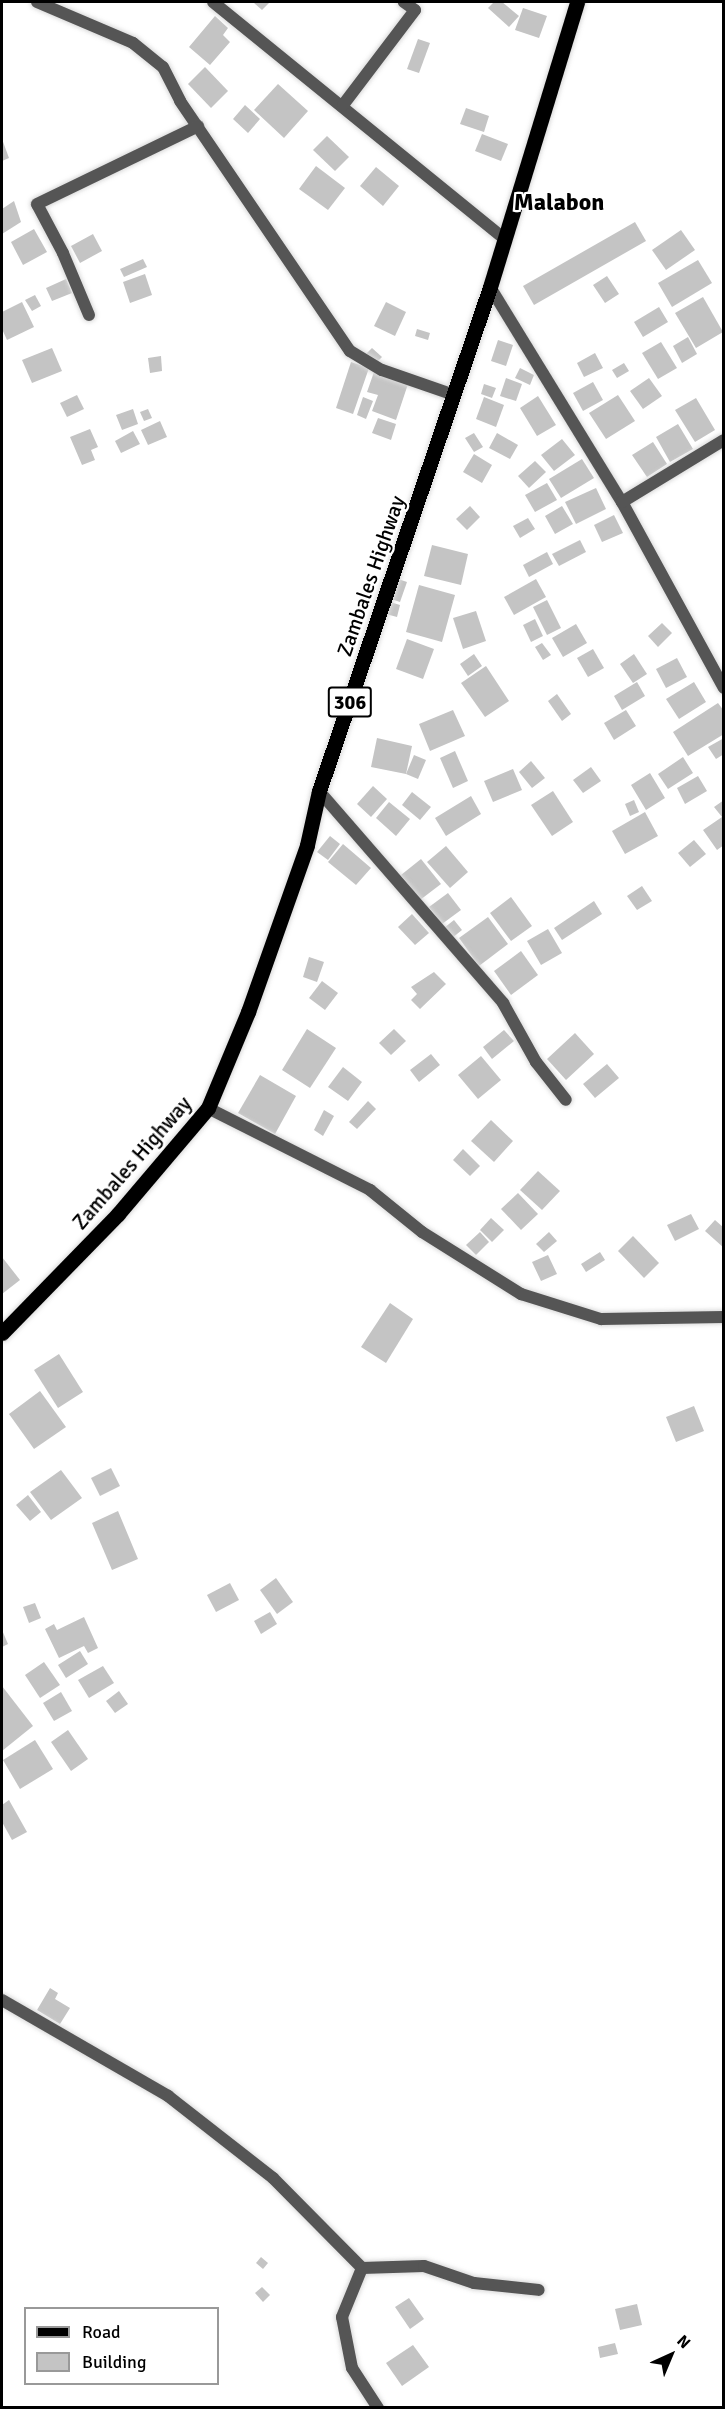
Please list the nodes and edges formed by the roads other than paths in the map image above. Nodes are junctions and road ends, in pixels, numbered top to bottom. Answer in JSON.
{"nodes":[{"id":1,"x":37,"y":2,"type":"edge"},
{"id":2,"x":213,"y":2,"type":"edge"},
{"id":3,"x":404,"y":2,"type":"edge"},
{"id":4,"x":577,"y":2,"type":"edge"},
{"id":5,"x":343,"y":105,"type":"junction"},
{"id":6,"x":198,"y":126,"type":"junction"},
{"id":7,"x":505,"y":238,"type":"junction"},
{"id":8,"x":490,"y":287,"type":"junction"},
{"id":9,"x":89,"y":315,"type":"dead end"},
{"id":10,"x":454,"y":395,"type":"junction"},
{"id":11,"x":723,"y":440,"type":"edge"},
{"id":12,"x":622,"y":502,"type":"junction"},
{"id":13,"x":723,"y":688,"type":"edge"},
{"id":14,"x":319,"y":791,"type":"junction"},
{"id":15,"x":566,"y":1100,"type":"dead end"},
{"id":16,"x":208,"y":1108,"type":"junction"},
{"id":17,"x":723,"y":1317,"type":"edge"},
{"id":18,"x":2,"y":1333,"type":"edge"},
{"id":19,"x":2,"y":2000,"type":"edge"},
{"id":20,"x":362,"y":2268,"type":"junction"},
{"id":21,"x":539,"y":2290,"type":"dead end"},
{"id":22,"x":378,"y":2408,"type":"edge"}],
"edges":[{"from":1,"to":6,"type":"street"},
{"from":2,"to":5,"type":"street"},
{"from":3,"to":5,"type":"street"},
{"from":4,"to":7,"type":"main road","name":"Zambales Highway","number":"306"},
{"from":5,"to":7,"type":"street"},
{"from":6,"to":9,"type":"street"},
{"from":6,"to":10,"type":"street"},
{"from":7,"to":8,"type":"main road","name":"Zambales Highway","number":"306"},
{"from":8,"to":10,"type":"main road","name":"Zambales Highway","number":"306"},
{"from":8,"to":12,"type":"street"},
{"from":10,"to":14,"type":"main road","name":"Zambales Highway","number":"306"},
{"from":11,"to":12,"type":"street"},
{"from":12,"to":13,"type":"street"},
{"from":14,"to":15,"type":"street"},
{"from":14,"to":16,"type":"main road","name":"Zambales Highway","number":"306"},
{"from":16,"to":17,"type":"street"},
{"from":16,"to":18,"type":"main road","name":"Zambales Highway","number":"306"},
{"from":19,"to":20,"type":"street"},
{"from":20,"to":21,"type":"street"},
{"from":20,"to":22,"type":"street"}]}
